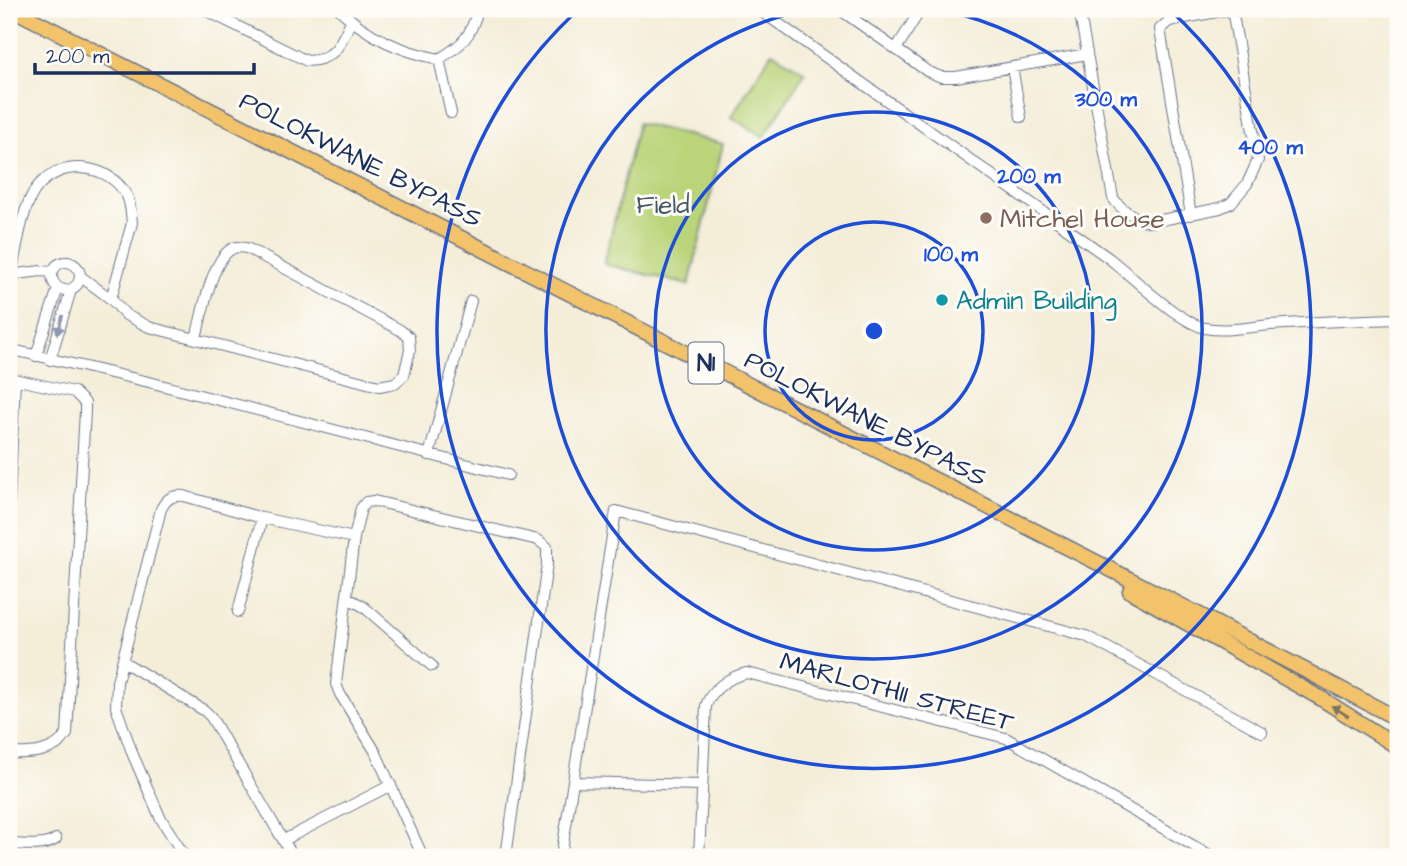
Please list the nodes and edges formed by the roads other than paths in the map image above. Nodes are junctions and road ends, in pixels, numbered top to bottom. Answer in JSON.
{"nodes":[{"id":1,"x":12,"y":9,"type":"edge"},
{"id":2,"x":204,"y":9,"type":"edge"},
{"id":3,"x":339,"y":9,"type":"edge"},
{"id":4,"x":478,"y":9,"type":"edge"},
{"id":5,"x":758,"y":9,"type":"edge"},
{"id":6,"x":839,"y":9,"type":"edge"},
{"id":7,"x":921,"y":9,"type":"edge"},
{"id":8,"x":1079,"y":9,"type":"edge"},
{"id":9,"x":1232,"y":9,"type":"edge"},
{"id":10,"x":351,"y":21,"type":"junction"},
{"id":11,"x":896,"y":49,"type":"junction"},
{"id":12,"x":1087,"y":54,"type":"junction"},
{"id":13,"x":439,"y":59,"type":"junction"},
{"id":14,"x":1012,"y":67,"type":"junction"},
{"id":15,"x":451,"y":113,"type":"dead end"},
{"id":16,"x":1021,"y":117,"type":"dead end"},
{"id":17,"x":1191,"y":215,"type":"junction"},
{"id":18,"x":52,"y":272,"type":"junction"},
{"id":19,"x":10,"y":275,"type":"edge"},
{"id":20,"x":80,"y":276,"type":"junction"},
{"id":21,"x":58,"y":288,"type":"junction"},
{"id":22,"x":71,"y":290,"type":"junction"},
{"id":23,"x":111,"y":299,"type":"junction"},
{"id":24,"x":471,"y":301,"type":"dead end"},
{"id":25,"x":1398,"y":319,"type":"edge"},
{"id":26,"x":196,"y":338,"type":"junction"},
{"id":27,"x":9,"y":349,"type":"edge"},
{"id":28,"x":36,"y":356,"type":"junction"},
{"id":29,"x":50,"y":360,"type":"junction"},
{"id":30,"x":12,"y":379,"type":"edge"},
{"id":31,"x":429,"y":455,"type":"junction"},
{"id":32,"x":508,"y":475,"type":"dead end"},
{"id":33,"x":9,"y":501,"type":"edge"},
{"id":34,"x":262,"y":518,"type":"junction"},
{"id":35,"x":354,"y":538,"type":"junction"},
{"id":36,"x":1101,"y":566,"type":"junction"},
{"id":37,"x":348,"y":598,"type":"junction"},
{"id":38,"x":238,"y":612,"type":"dead end"},
{"id":39,"x":1194,"y":612,"type":"junction"},
{"id":40,"x":124,"y":662,"type":"junction"},
{"id":41,"x":432,"y":666,"type":"dead end"},
{"id":42,"x":1398,"y":709,"type":"edge"},
{"id":43,"x":1398,"y":719,"type":"edge"},
{"id":44,"x":1262,"y":732,"type":"dead end"},
{"id":45,"x":1398,"y":747,"type":"edge"},
{"id":46,"x":9,"y":753,"type":"edge"},
{"id":47,"x":573,"y":782,"type":"junction"},
{"id":48,"x":391,"y":785,"type":"junction"},
{"id":49,"x":702,"y":785,"type":"junction"},
{"id":50,"x":56,"y":839,"type":"dead end"},
{"id":51,"x":284,"y":840,"type":"junction"},
{"id":52,"x":9,"y":844,"type":"edge"},
{"id":53,"x":185,"y":857,"type":"edge"},
{"id":54,"x":293,"y":857,"type":"edge"},
{"id":55,"x":423,"y":857,"type":"edge"},
{"id":56,"x":506,"y":857,"type":"edge"},
{"id":57,"x":561,"y":857,"type":"edge"},
{"id":58,"x":698,"y":857,"type":"edge"},
{"id":59,"x":1213,"y":857,"type":"edge"}],
"edges":[{"from":1,"to":36,"type":"highway","name":"POLOKWANE BYPASS","number":"N1"},
{"from":2,"to":10,"type":"street"},
{"from":3,"to":10,"type":"street"},
{"from":4,"to":13,"type":"street"},
{"from":5,"to":25,"type":"street"},
{"from":6,"to":11,"type":"street"},
{"from":7,"to":11,"type":"street"},
{"from":8,"to":12,"type":"street"},
{"from":9,"to":17,"type":"street"},
{"from":9,"to":17,"type":"street"},
{"from":10,"to":13,"type":"street"},
{"from":11,"to":14,"type":"street"},
{"from":12,"to":14,"type":"street"},
{"from":12,"to":17,"type":"street"},
{"from":13,"to":15,"type":"street"},
{"from":14,"to":16,"type":"street"},
{"from":18,"to":19,"type":"street"},
{"from":18,"to":20,"type":"street"},
{"from":18,"to":21,"type":"street"},
{"from":19,"to":23,"type":"street"},
{"from":20,"to":22,"type":"street"},
{"from":20,"to":23,"type":"street"},
{"from":21,"to":22,"type":"street"},
{"from":21,"to":28,"type":"street"},
{"from":22,"to":29,"type":"street","one_way":true},
{"from":23,"to":26,"type":"street"},
{"from":24,"to":31,"type":"street"},
{"from":26,"to":26,"type":"street"},
{"from":27,"to":28,"type":"street"},
{"from":28,"to":29,"type":"street"},
{"from":29,"to":31,"type":"street"},
{"from":30,"to":33,"type":"street"},
{"from":30,"to":46,"type":"street"},
{"from":31,"to":32,"type":"street"},
{"from":34,"to":35,"type":"street"},
{"from":34,"to":38,"type":"street"},
{"from":34,"to":40,"type":"street"},
{"from":35,"to":37,"type":"street"},
{"from":35,"to":56,"type":"street"},
{"from":36,"to":39,"type":"highway","name":"POLOKWANE BYPASS","number":"N1"},
{"from":45,"to":36,"type":"highway","one_way":true},
{"from":37,"to":41,"type":"street"},
{"from":37,"to":48,"type":"street"},
{"from":39,"to":42,"type":"highway"},
{"from":39,"to":43,"type":"highway","name":"POLOKWANE BYPASS","number":"N1"},
{"from":40,"to":51,"type":"street"},
{"from":40,"to":53,"type":"street"},
{"from":44,"to":47,"type":"street"},
{"from":47,"to":49,"type":"street"},
{"from":47,"to":57,"type":"street"},
{"from":48,"to":51,"type":"street"},
{"from":48,"to":55,"type":"street"},
{"from":49,"to":58,"type":"street","name":"MARLOTHII STREET"},
{"from":49,"to":59,"type":"street","name":"MARLOTHII STREET"},
{"from":50,"to":52,"type":"street"},
{"from":51,"to":54,"type":"street"}]}
